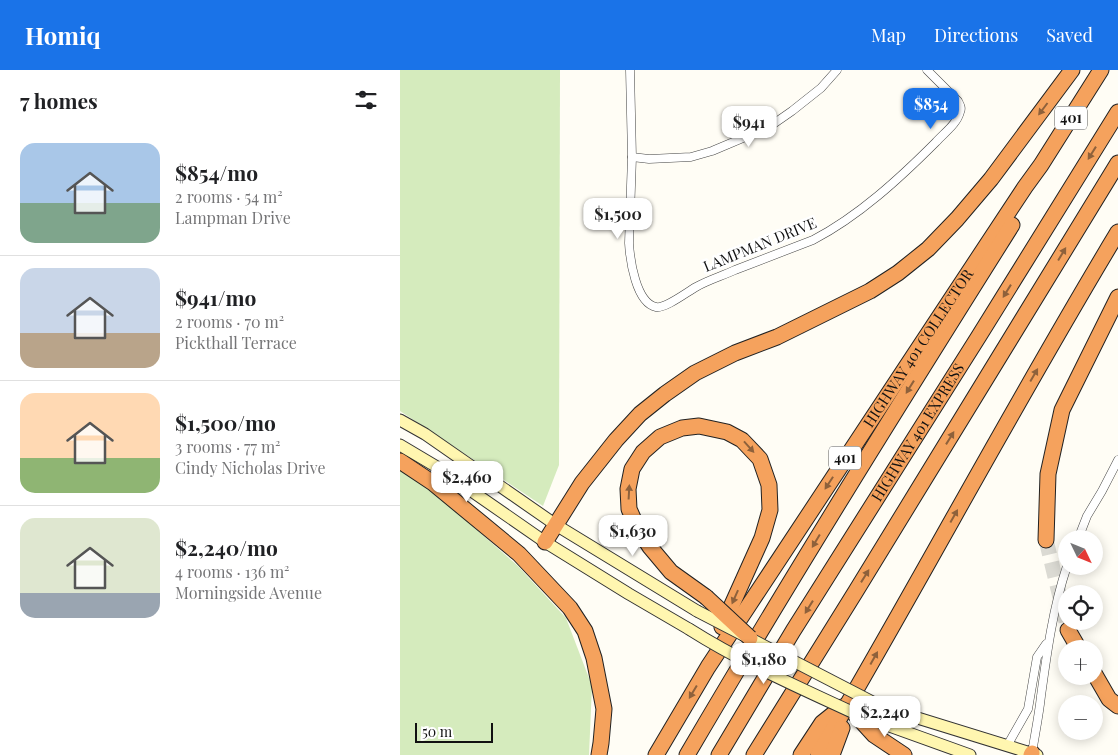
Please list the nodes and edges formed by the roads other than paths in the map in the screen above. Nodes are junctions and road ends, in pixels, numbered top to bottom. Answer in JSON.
{"nodes":[{"id":1,"x":630,"y":70,"type":"edge"},
{"id":2,"x":837,"y":70,"type":"edge"},
{"id":3,"x":927,"y":70,"type":"edge"},
{"id":4,"x":1072,"y":70,"type":"edge"},
{"id":5,"x":1101,"y":70,"type":"edge"},
{"id":6,"x":1118,"y":112,"type":"edge"},
{"id":7,"x":632,"y":157,"type":"junction"},
{"id":8,"x":1118,"y":163,"type":"edge"},
{"id":9,"x":1041,"y":165,"type":"junction"},
{"id":10,"x":1118,"y":232,"type":"edge"},
{"id":11,"x":1118,"y":297,"type":"edge"},
{"id":12,"x":400,"y":420,"type":"edge"},
{"id":13,"x":400,"y":445,"type":"edge"},
{"id":14,"x":1118,"y":460,"type":"edge"},
{"id":15,"x":400,"y":461,"type":"edge"},
{"id":16,"x":556,"y":525,"type":"junction"},
{"id":17,"x":1082,"y":530,"type":"edge"},
{"id":18,"x":1046,"y":540,"type":"tunnel mouth"},
{"id":19,"x":545,"y":542,"type":"junction"},
{"id":20,"x":1064,"y":575,"type":"edge"},
{"id":21,"x":1068,"y":630,"type":"tunnel mouth"},
{"id":22,"x":750,"y":638,"type":"junction"},
{"id":23,"x":1074,"y":640,"type":"edge"},
{"id":24,"x":1049,"y":641,"type":"junction"},
{"id":25,"x":708,"y":667,"type":"junction"},
{"id":26,"x":1101,"y":685,"type":"edge"},
{"id":27,"x":1118,"y":706,"type":"edge"},
{"id":28,"x":852,"y":707,"type":"junction"},
{"id":29,"x":1007,"y":746,"type":"junction"},
{"id":30,"x":1033,"y":754,"type":"edge"},
{"id":31,"x":599,"y":755,"type":"edge"},
{"id":32,"x":656,"y":755,"type":"edge"},
{"id":33,"x":687,"y":755,"type":"edge"},
{"id":34,"x":719,"y":755,"type":"edge"},
{"id":35,"x":754,"y":755,"type":"edge"},
{"id":36,"x":801,"y":755,"type":"edge"},
{"id":37,"x":818,"y":755,"type":"edge"},
{"id":38,"x":832,"y":755,"type":"edge"},
{"id":39,"x":904,"y":755,"type":"edge"},
{"id":40,"x":970,"y":755,"type":"edge"}],
"edges":[{"from":1,"to":7,"type":"street"},
{"from":2,"to":7,"type":"street"},
{"from":3,"to":7,"type":"street","name":"LAMPMAN DRIVE"},
{"from":4,"to":16,"type":"highway","one_way":true},
{"from":5,"to":9,"type":"highway","name":"HIGHWAY 401 COLLECTOR","number":"401"},
{"from":6,"to":34,"type":"highway","name":"HIGHWAY 401 EXPRESS","number":"401","one_way":true},
{"from":35,"to":8,"type":"highway","name":"HIGHWAY 401 EXPRESS","one_way":true},
{"from":9,"to":25,"type":"highway","name":"HIGHWAY 401 COLLECTOR","number":"401","one_way":true},
{"from":9,"to":33,"type":"highway","one_way":true},
{"from":28,"to":10,"type":"highway","one_way":true},
{"from":11,"to":18,"type":"highway"},
{"from":12,"to":16,"type":"main road"},
{"from":13,"to":19,"type":"main road"},
{"from":14,"to":17,"type":"street"},
{"from":15,"to":31,"type":"highway"},
{"from":16,"to":19,"type":"highway"},
{"from":16,"to":22,"type":"main road","bridge":true},
{"from":19,"to":28,"type":"main road","bridge":true},
{"from":20,"to":24,"type":"street"},
{"from":21,"to":23,"type":"highway"},
{"from":22,"to":25,"type":"highway","one_way":true,"bridge":true},
{"from":22,"to":29,"type":"main road","bridge":true},
{"from":24,"to":29,"type":"street"},
{"from":24,"to":30,"type":"street"},
{"from":25,"to":32,"type":"highway","name":"HIGHWAY 401 COLLECTOR","number":"401","one_way":true},
{"from":26,"to":27,"type":"highway"},
{"from":28,"to":36,"type":"highway"},
{"from":28,"to":37,"type":"highway"},
{"from":28,"to":38,"type":"highway"},
{"from":28,"to":39,"type":"highway"},
{"from":28,"to":40,"type":"main road"},
{"from":29,"to":30,"type":"main road"}]}
